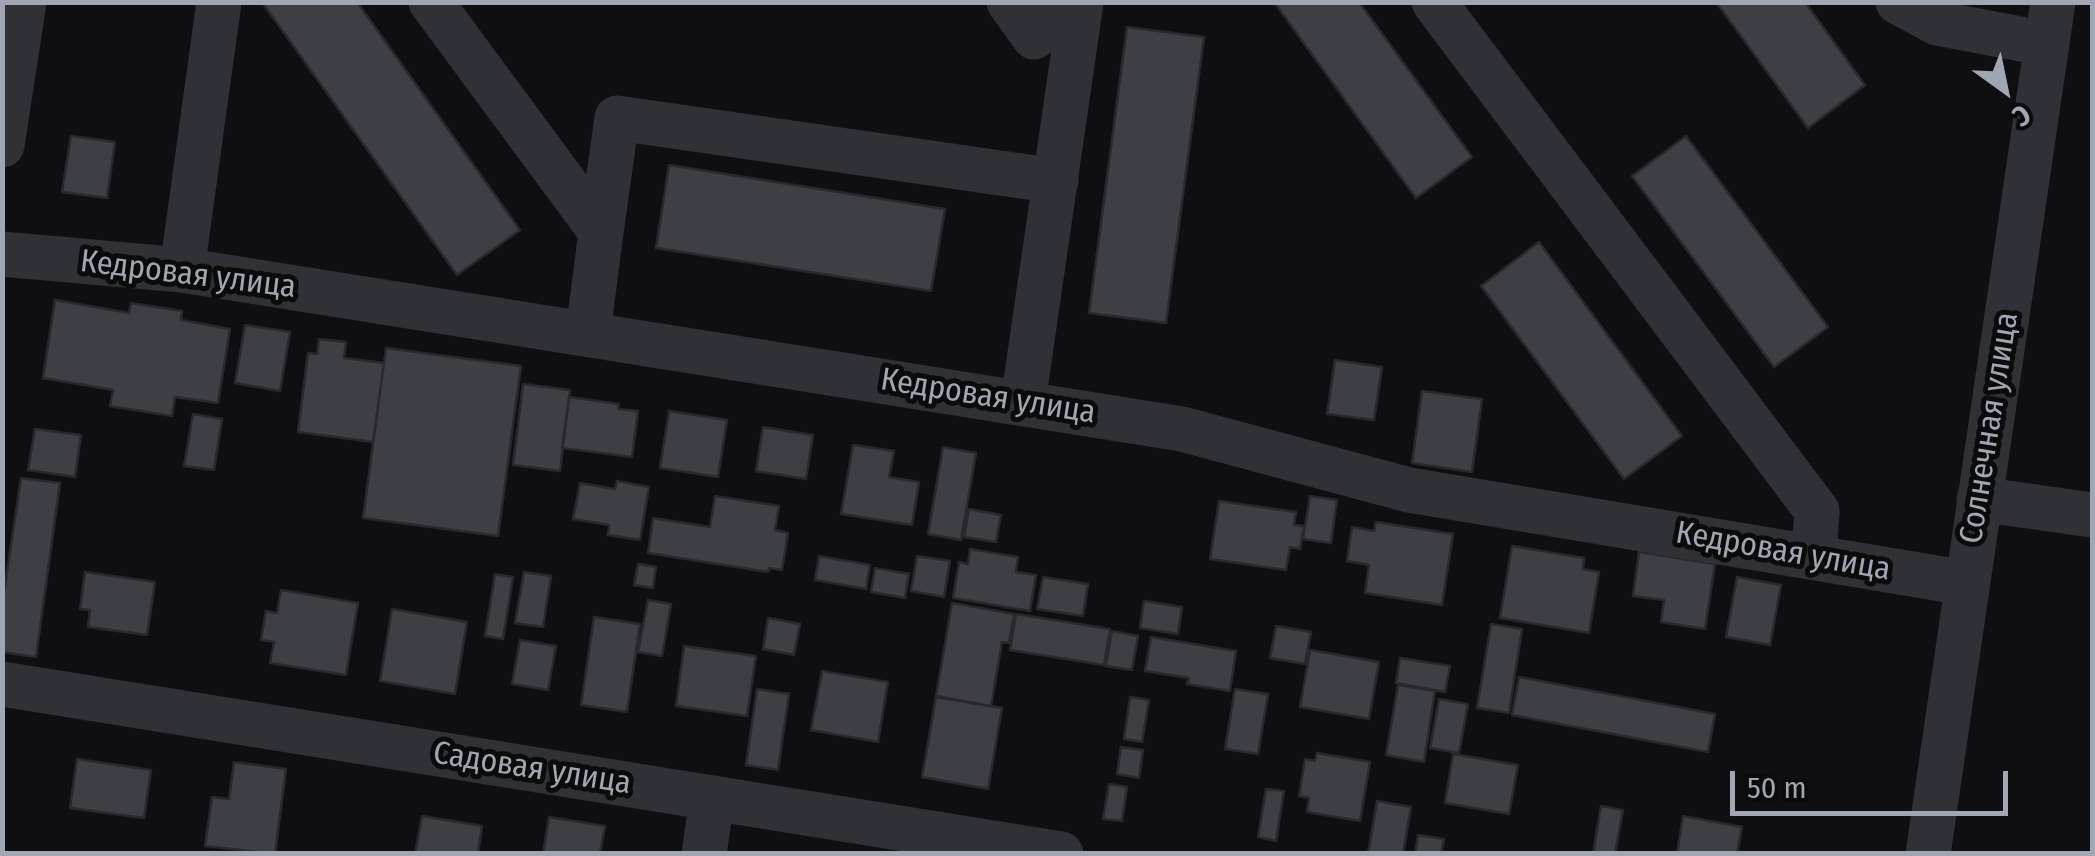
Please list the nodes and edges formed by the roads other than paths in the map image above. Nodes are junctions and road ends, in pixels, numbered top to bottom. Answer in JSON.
{"nodes":[{"id":1,"x":24,"y":2,"type":"edge"},
{"id":2,"x":219,"y":2,"type":"edge"},
{"id":3,"x":430,"y":2,"type":"edge"},
{"id":4,"x":1080,"y":2,"type":"edge"},
{"id":5,"x":1434,"y":2,"type":"edge"},
{"id":6,"x":1898,"y":2,"type":"edge"},
{"id":7,"x":1021,"y":20,"type":"edge"},
{"id":8,"x":2050,"y":23,"type":"edge"},
{"id":9,"x":1068,"y":86,"type":"junction"},
{"id":10,"x":617,"y":118,"type":"junction"},
{"id":11,"x":2,"y":145,"type":"edge"},
{"id":12,"x":552,"y":166,"type":"junction"},
{"id":13,"x":1056,"y":181,"type":"junction"},
{"id":14,"x":601,"y":232,"type":"junction"},
{"id":15,"x":2,"y":254,"type":"edge"},
{"id":16,"x":182,"y":270,"type":"junction"},
{"id":17,"x":588,"y":334,"type":"junction"},
{"id":18,"x":1023,"y":402,"type":"junction"},
{"id":19,"x":1979,"y":499,"type":"junction"},
{"id":20,"x":2092,"y":515,"type":"edge"},
{"id":21,"x":1814,"y":556,"type":"junction"},
{"id":22,"x":1966,"y":583,"type":"junction"},
{"id":23,"x":2,"y":684,"type":"edge"},
{"id":24,"x":712,"y":798,"type":"junction"},
{"id":25,"x":1032,"y":851,"type":"edge"},
{"id":26,"x":704,"y":854,"type":"edge"},
{"id":27,"x":1928,"y":854,"type":"edge"}],
"edges":[{"from":1,"to":11,"type":"street"},
{"from":2,"to":16,"type":"street"},
{"from":3,"to":12,"type":"street"},
{"from":4,"to":7,"type":"street"},
{"from":4,"to":9,"type":"street"},
{"from":5,"to":21,"type":"street"},
{"from":6,"to":8,"type":"street"},
{"from":7,"to":9,"type":"street"},
{"from":8,"to":19,"type":"street","name":"Солнечная улица"},
{"from":9,"to":13,"type":"street"},
{"from":10,"to":12,"type":"street"},
{"from":10,"to":13,"type":"street"},
{"from":10,"to":14,"type":"street"},
{"from":12,"to":14,"type":"street"},
{"from":13,"to":18,"type":"street"},
{"from":14,"to":17,"type":"street"},
{"from":15,"to":16,"type":"street","name":"Кедровая улица"},
{"from":16,"to":17,"type":"street","name":"Кедровая улица"},
{"from":17,"to":18,"type":"street","name":"Кедровая улица"},
{"from":18,"to":21,"type":"street","name":"Кедровая улица"},
{"from":19,"to":20,"type":"street"},
{"from":19,"to":22,"type":"street","name":"Солнечная улица"},
{"from":21,"to":22,"type":"street","name":"Кедровая улица"},
{"from":22,"to":27,"type":"street","name":"Солнечная улица"},
{"from":23,"to":24,"type":"street","name":"Садовая улица"},
{"from":24,"to":25,"type":"street","name":"Садовая улица"},
{"from":24,"to":26,"type":"street"}]}
